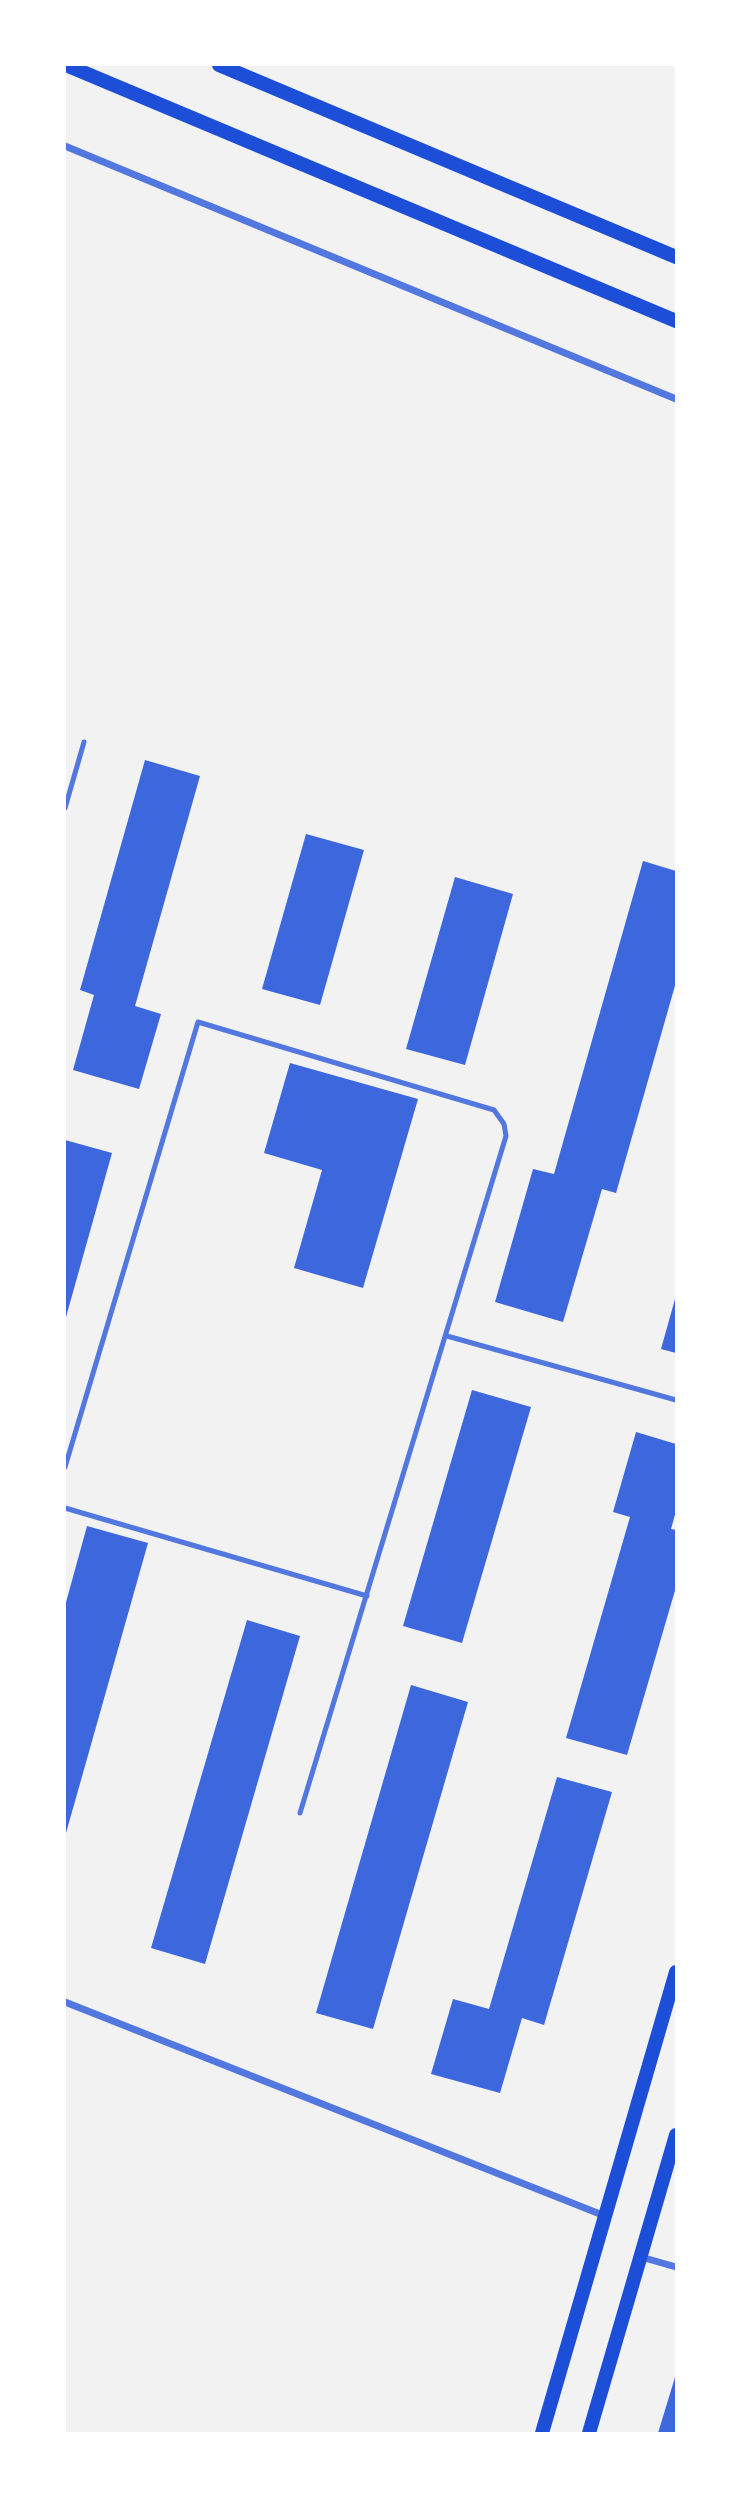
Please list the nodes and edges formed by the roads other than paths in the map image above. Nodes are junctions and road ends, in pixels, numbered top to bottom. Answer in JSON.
{"nodes":[{"id":1,"x":66,"y":65,"type":"edge"},
{"id":2,"x":219,"y":65,"type":"edge"},
{"id":3,"x":65,"y":146,"type":"edge"},
{"id":4,"x":676,"y":257,"type":"edge"},
{"id":5,"x":676,"y":321,"type":"edge"},
{"id":6,"x":676,"y":399,"type":"edge"},
{"id":7,"x":84,"y":742,"type":"dead end"},
{"id":8,"x":65,"y":808,"type":"edge"},
{"id":9,"x":447,"y":1336,"type":"junction"},
{"id":10,"x":676,"y":1400,"type":"edge"},
{"id":11,"x":65,"y":1467,"type":"edge"},
{"id":12,"x":65,"y":1508,"type":"edge"},
{"id":13,"x":367,"y":1596,"type":"junction"},
{"id":14,"x":300,"y":1813,"type":"dead end"},
{"id":15,"x":676,"y":1972,"type":"edge"},
{"id":16,"x":65,"y":2001,"type":"edge"},
{"id":17,"x":676,"y":2135,"type":"edge"},
{"id":18,"x":605,"y":2217,"type":"junction"},
{"id":19,"x":641,"y":2257,"type":"junction"},
{"id":20,"x":676,"y":2267,"type":"edge"},
{"id":21,"x":542,"y":2433,"type":"edge"},
{"id":22,"x":589,"y":2433,"type":"edge"}],
"edges":[{"from":1,"to":5,"type":"main road"},
{"from":2,"to":4,"type":"main road"},
{"from":3,"to":6,"type":"street"},
{"from":7,"to":8,"type":"lane"},
{"from":9,"to":10,"type":"lane"},
{"from":9,"to":11,"type":"lane"},
{"from":9,"to":13,"type":"lane"},
{"from":12,"to":13,"type":"lane"},
{"from":13,"to":14,"type":"lane"},
{"from":15,"to":18,"type":"main road"},
{"from":16,"to":18,"type":"street"},
{"from":17,"to":19,"type":"main road"},
{"from":18,"to":21,"type":"main road"},
{"from":19,"to":20,"type":"street"},
{"from":19,"to":22,"type":"main road"}]}
